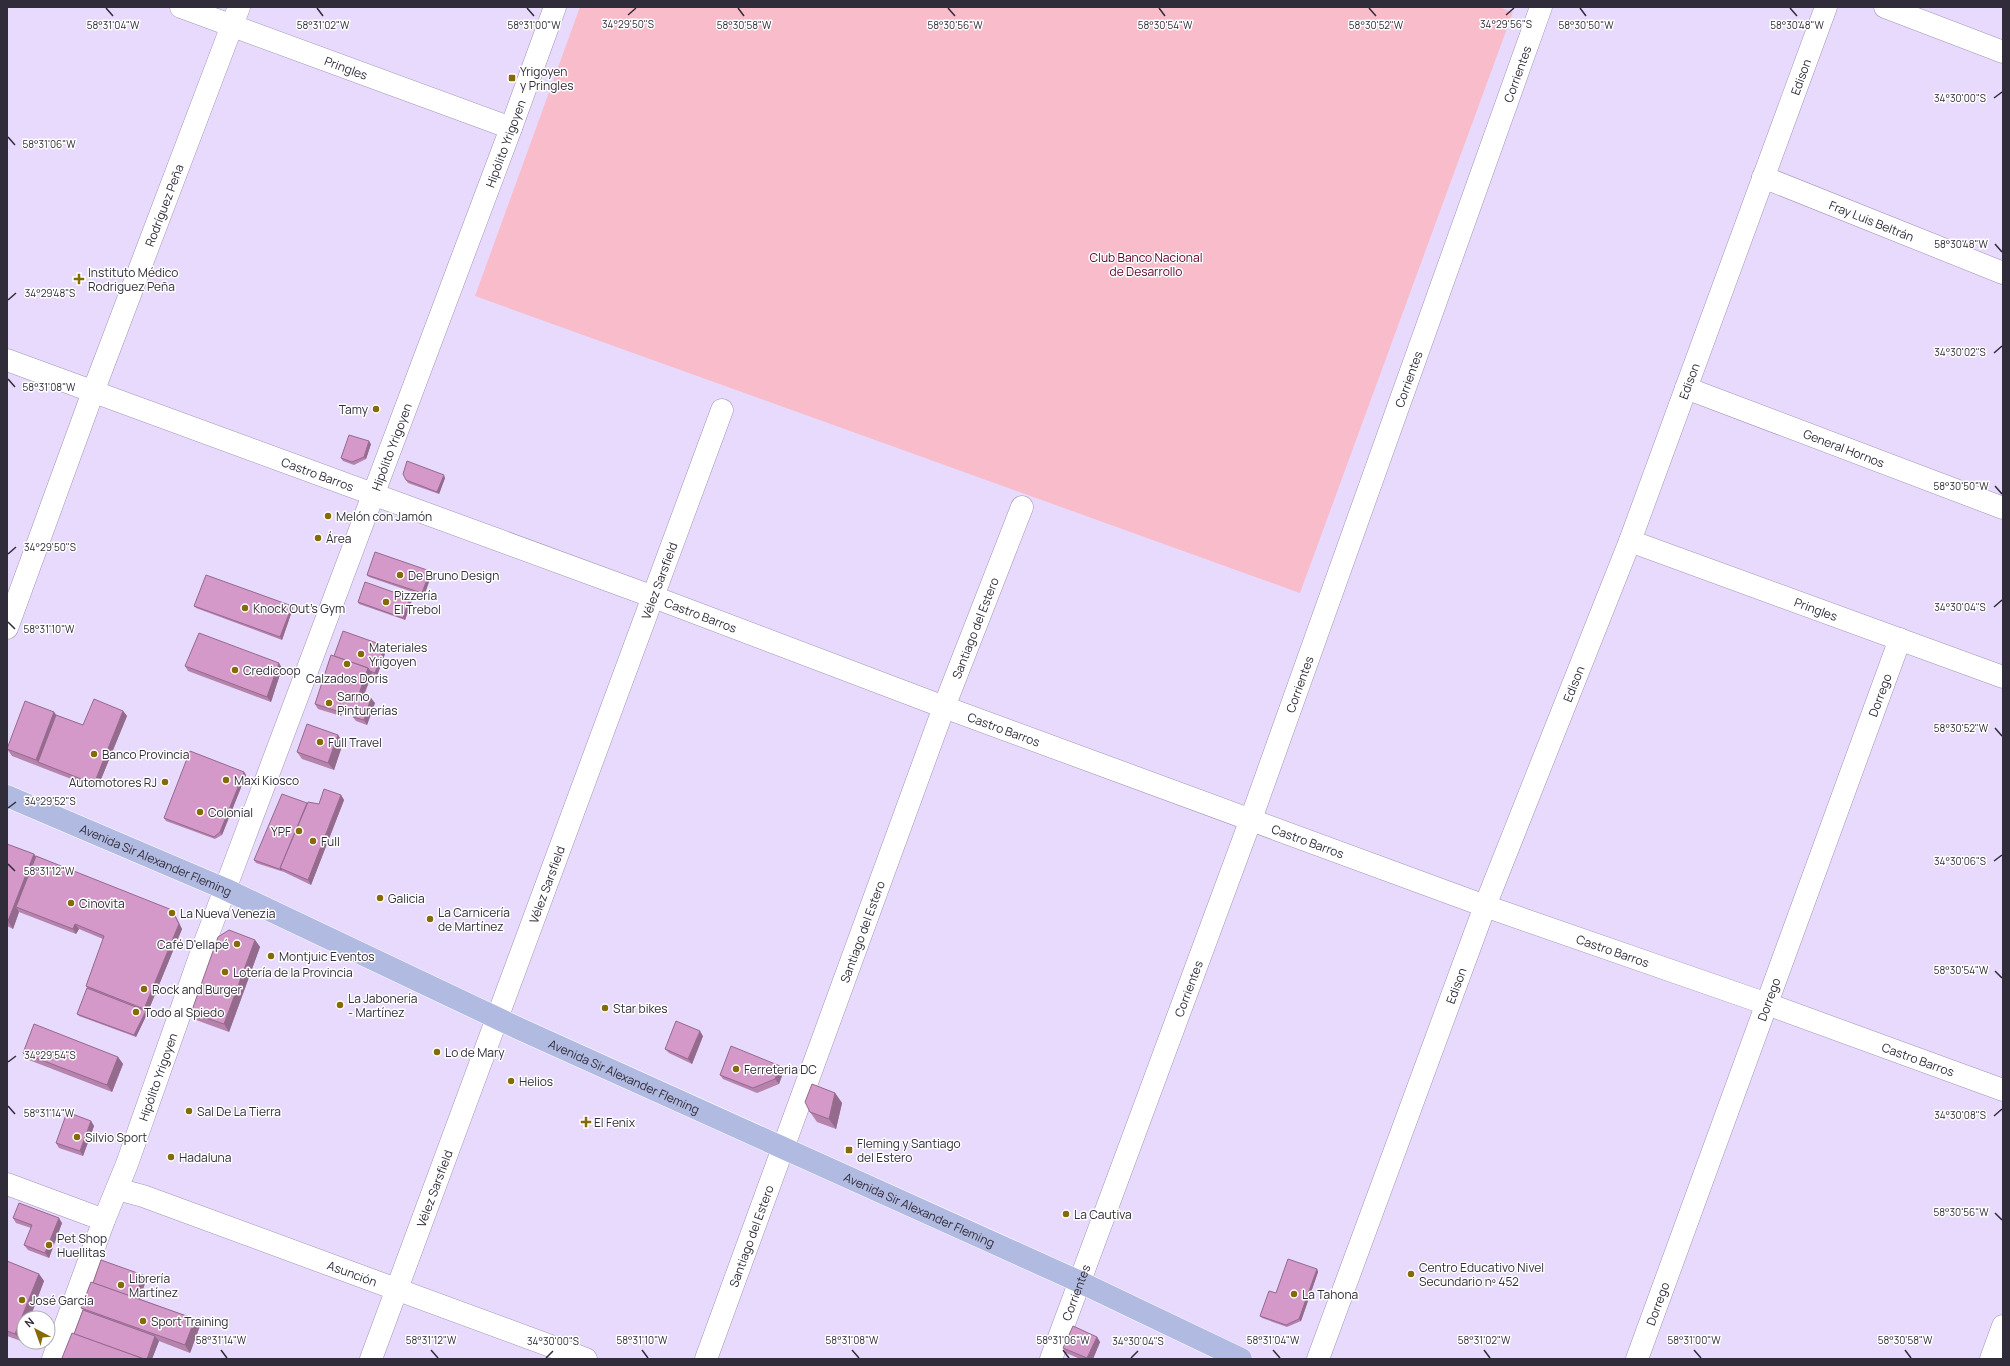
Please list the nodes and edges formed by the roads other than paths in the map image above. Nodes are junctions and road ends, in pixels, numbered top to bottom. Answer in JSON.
{"nodes":[{"id":1,"x":181,"y":7,"type":"edge"},
{"id":2,"x":555,"y":7,"type":"edge"},
{"id":3,"x":1541,"y":7,"type":"edge"},
{"id":4,"x":1826,"y":7,"type":"edge"},
{"id":5,"x":1884,"y":7,"type":"edge"},
{"id":6,"x":236,"y":17,"type":"edge"},
{"id":7,"x":2003,"y":52,"type":"edge"},
{"id":8,"x":511,"y":128,"type":"junction"},
{"id":9,"x":1763,"y":177,"type":"junction"},
{"id":10,"x":2003,"y":273,"type":"edge"},
{"id":11,"x":7,"y":360,"type":"edge"},
{"id":12,"x":1686,"y":388,"type":"junction"},
{"id":13,"x":93,"y":392,"type":"junction"},
{"id":14,"x":722,"y":410,"type":"dead end"},
{"id":15,"x":373,"y":495,"type":"junction"},
{"id":16,"x":1022,"y":507,"type":"dead end"},
{"id":17,"x":2003,"y":508,"type":"edge"},
{"id":18,"x":1630,"y":541,"type":"junction"},
{"id":19,"x":651,"y":596,"type":"junction"},
{"id":20,"x":7,"y":628,"type":"edge"},
{"id":21,"x":1900,"y":639,"type":"junction"},
{"id":22,"x":2003,"y":677,"type":"edge"},
{"id":23,"x":944,"y":707,"type":"junction"},
{"id":24,"x":7,"y":796,"type":"edge"},
{"id":25,"x":1251,"y":819,"type":"junction"},
{"id":26,"x":225,"y":889,"type":"junction"},
{"id":27,"x":1485,"y":906,"type":"junction"},
{"id":28,"x":1767,"y":1004,"type":"junction"},
{"id":29,"x":496,"y":1017,"type":"junction"},
{"id":30,"x":2003,"y":1090,"type":"edge"},
{"id":31,"x":782,"y":1148,"type":"junction"},
{"id":32,"x":7,"y":1184,"type":"edge"},
{"id":33,"x":117,"y":1189,"type":"junction"},
{"id":34,"x":104,"y":1220,"type":"junction"},
{"id":35,"x":1080,"y":1282,"type":"junction"},
{"id":36,"x":396,"y":1289,"type":"junction"},
{"id":37,"x":2003,"y":1326,"type":"edge"},
{"id":38,"x":53,"y":1359,"type":"edge"},
{"id":39,"x":371,"y":1359,"type":"edge"},
{"id":40,"x":586,"y":1359,"type":"edge"},
{"id":41,"x":706,"y":1359,"type":"edge"},
{"id":42,"x":1051,"y":1359,"type":"edge"},
{"id":43,"x":1241,"y":1359,"type":"edge"},
{"id":44,"x":1318,"y":1359,"type":"edge"},
{"id":45,"x":1637,"y":1359,"type":"edge"},
{"id":46,"x":1991,"y":1359,"type":"edge"}],
"edges":[{"from":1,"to":6,"type":"street","name":"Pringles"},
{"from":2,"to":8,"type":"street","name":"Hipólito Yrigoyen"},
{"from":3,"to":25,"type":"street","name":"Corrientes"},
{"from":4,"to":9,"type":"street","name":"Edison"},
{"from":5,"to":7,"type":"street"},
{"from":6,"to":8,"type":"street","name":"Pringles"},
{"from":6,"to":13,"type":"street","name":"Rodríguez Peña"},
{"from":8,"to":15,"type":"street","name":"Hipólito Yrigoyen"},
{"from":9,"to":10,"type":"street","name":"Fray Luis Beltrán"},
{"from":9,"to":12,"type":"street","name":"Edison"},
{"from":11,"to":13,"type":"street","name":"Castro Barros"},
{"from":12,"to":17,"type":"street","name":"General Hornos"},
{"from":12,"to":18,"type":"street","name":"Edison"},
{"from":13,"to":15,"type":"street","name":"Castro Barros"},
{"from":13,"to":20,"type":"street","name":"Rodríguez Peña"},
{"from":14,"to":19,"type":"street","name":"Vélez Sarsfield"},
{"from":15,"to":19,"type":"street","name":"Castro Barros"},
{"from":15,"to":26,"type":"street","name":"Hipólito Yrigoyen"},
{"from":16,"to":23,"type":"street","name":"Santiago del Estero"},
{"from":18,"to":21,"type":"street","name":"Pringles"},
{"from":18,"to":27,"type":"street","name":"Edison"},
{"from":19,"to":23,"type":"street","name":"Castro Barros"},
{"from":19,"to":29,"type":"street","name":"Vélez Sarsfield"},
{"from":21,"to":22,"type":"street","name":"Pringles"},
{"from":21,"to":28,"type":"street","name":"Dorrego"},
{"from":23,"to":25,"type":"street","name":"Castro Barros"},
{"from":23,"to":31,"type":"street","name":"Santiago del Estero"},
{"from":24,"to":26,"type":"main road","name":"Avenida Sir Alexander Fleming"},
{"from":25,"to":27,"type":"street","name":"Castro Barros"},
{"from":25,"to":35,"type":"street","name":"Corrientes"},
{"from":26,"to":29,"type":"main road","name":"Avenida Sir Alexander Fleming"},
{"from":26,"to":33,"type":"street","name":"Hipólito Yrigoyen"},
{"from":27,"to":28,"type":"street","name":"Castro Barros"},
{"from":27,"to":44,"type":"street","name":"Edison"},
{"from":28,"to":30,"type":"street","name":"Castro Barros"},
{"from":28,"to":45,"type":"street","name":"Dorrego"},
{"from":29,"to":31,"type":"main road","name":"Avenida Sir Alexander Fleming"},
{"from":29,"to":36,"type":"street","name":"Vélez Sarsfield"},
{"from":31,"to":35,"type":"main road","name":"Avenida Sir Alexander Fleming"},
{"from":31,"to":41,"type":"street","name":"Santiago del Estero"},
{"from":32,"to":34,"type":"street"},
{"from":33,"to":34,"type":"street","name":"Hipólito Yrigoyen"},
{"from":33,"to":36,"type":"street","name":"Asunción"},
{"from":34,"to":38,"type":"street","name":"Hipólito Yrigoyen"},
{"from":35,"to":42,"type":"street","name":"Corrientes"},
{"from":35,"to":43,"type":"main road","name":"Avenida Sir Alexander Fleming"},
{"from":36,"to":39,"type":"street","name":"Vélez Sarsfield"},
{"from":36,"to":40,"type":"street","name":"Asunción"},
{"from":37,"to":46,"type":"street"}]}
